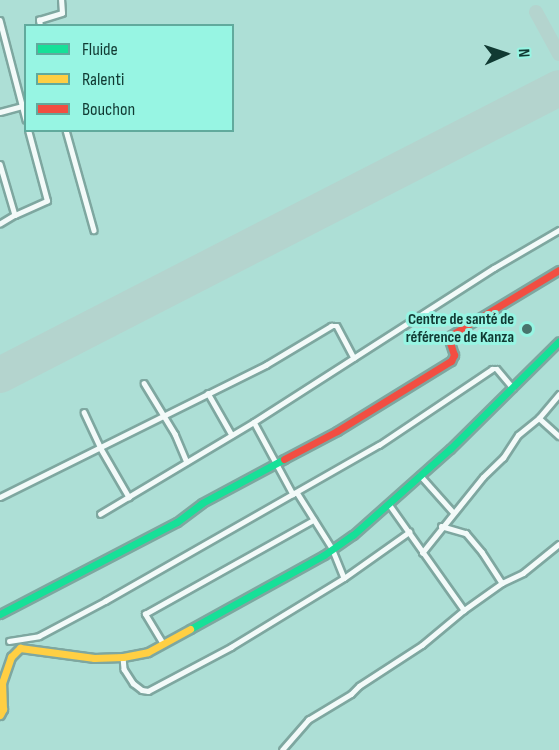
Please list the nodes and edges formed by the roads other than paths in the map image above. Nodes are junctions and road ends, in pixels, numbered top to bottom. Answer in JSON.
{"nodes":[{"id":1,"x":61,"y":0,"type":"edge"},
{"id":2,"x":0,"y":20,"type":"edge"},
{"id":3,"x":40,"y":24,"type":"edge"},
{"id":4,"x":23,"y":106,"type":"edge"},
{"id":5,"x":0,"y":112,"type":"edge"},
{"id":6,"x":29,"y":132,"type":"edge"},
{"id":7,"x":67,"y":132,"type":"edge"},
{"id":8,"x":0,"y":164,"type":"edge"},
{"id":9,"x":15,"y":215,"type":"junction"},
{"id":10,"x":0,"y":224,"type":"edge"},
{"id":11,"x":94,"y":230,"type":"dead end"},
{"id":12,"x":559,"y":230,"type":"edge"},
{"id":13,"x":559,"y":270,"type":"edge"},
{"id":14,"x":559,"y":341,"type":"edge"},
{"id":15,"x":354,"y":358,"type":"junction"},
{"id":16,"x":144,"y":383,"type":"dead end"},
{"id":17,"x":513,"y":388,"type":"junction"},
{"id":18,"x":208,"y":393,"type":"junction"},
{"id":19,"x":559,"y":394,"type":"edge"},
{"id":20,"x":84,"y":412,"type":"dead end"},
{"id":21,"x":162,"y":417,"type":"junction"},
{"id":22,"x":539,"y":418,"type":"junction"},
{"id":23,"x":254,"y":422,"type":"junction"},
{"id":24,"x":232,"y":435,"type":"junction"},
{"id":25,"x":559,"y":436,"type":"edge"},
{"id":26,"x":100,"y":447,"type":"junction"},
{"id":27,"x":186,"y":462,"type":"junction"},
{"id":28,"x":275,"y":463,"type":"junction"},
{"id":29,"x":420,"y":475,"type":"junction"},
{"id":30,"x":293,"y":494,"type":"junction"},
{"id":31,"x":0,"y":497,"type":"edge"},
{"id":32,"x":129,"y":497,"type":"junction"},
{"id":33,"x":389,"y":504,"type":"junction"},
{"id":34,"x":453,"y":512,"type":"junction"},
{"id":35,"x":100,"y":514,"type":"dead end"},
{"id":36,"x":313,"y":520,"type":"junction"},
{"id":37,"x":441,"y":526,"type":"junction"},
{"id":38,"x":409,"y":532,"type":"junction"},
{"id":39,"x":559,"y":544,"type":"edge"},
{"id":40,"x":332,"y":548,"type":"junction"},
{"id":41,"x":422,"y":553,"type":"junction"},
{"id":42,"x":344,"y":578,"type":"junction"},
{"id":43,"x":502,"y":583,"type":"junction"},
{"id":44,"x":464,"y":610,"type":"junction"},
{"id":45,"x":0,"y":614,"type":"edge"},
{"id":46,"x":9,"y":641,"type":"dead end"},
{"id":47,"x":163,"y":644,"type":"junction"},
{"id":48,"x":123,"y":657,"type":"junction"},
{"id":49,"x":0,"y":715,"type":"edge"},
{"id":50,"x":282,"y":750,"type":"edge"}],
"edges":[{"from":1,"to":3,"type":"street"},
{"from":2,"to":4,"type":"street"},
{"from":4,"to":5,"type":"street"},
{"from":6,"to":9,"type":"street"},
{"from":7,"to":11,"type":"street"},
{"from":8,"to":9,"type":"street"},
{"from":9,"to":10,"type":"street"},
{"from":12,"to":15,"type":"street"},
{"from":13,"to":28,"type":"street"},
{"from":14,"to":17,"type":"street"},
{"from":15,"to":18,"type":"street"},
{"from":15,"to":23,"type":"street"},
{"from":16,"to":21,"type":"street"},
{"from":17,"to":29,"type":"street"},
{"from":17,"to":30,"type":"street"},
{"from":18,"to":21,"type":"street"},
{"from":18,"to":24,"type":"street"},
{"from":19,"to":22,"type":"street"},
{"from":20,"to":26,"type":"street"},
{"from":21,"to":26,"type":"street"},
{"from":21,"to":27,"type":"street"},
{"from":22,"to":25,"type":"street"},
{"from":22,"to":34,"type":"street"},
{"from":23,"to":24,"type":"street"},
{"from":23,"to":28,"type":"street"},
{"from":24,"to":27,"type":"street"},
{"from":26,"to":31,"type":"street"},
{"from":26,"to":32,"type":"street"},
{"from":27,"to":32,"type":"street"},
{"from":28,"to":30,"type":"street"},
{"from":28,"to":45,"type":"street"},
{"from":29,"to":33,"type":"street"},
{"from":29,"to":34,"type":"street"},
{"from":30,"to":36,"type":"street"},
{"from":30,"to":46,"type":"street"},
{"from":32,"to":35,"type":"street"},
{"from":33,"to":38,"type":"street"},
{"from":33,"to":40,"type":"street"},
{"from":34,"to":37,"type":"street"},
{"from":36,"to":40,"type":"street"},
{"from":36,"to":47,"type":"street"},
{"from":37,"to":41,"type":"street"},
{"from":37,"to":43,"type":"street"},
{"from":38,"to":41,"type":"street"},
{"from":38,"to":42,"type":"street"},
{"from":39,"to":43,"type":"street"},
{"from":40,"to":42,"type":"street"},
{"from":40,"to":47,"type":"street"},
{"from":41,"to":44,"type":"street"},
{"from":42,"to":48,"type":"street"},
{"from":43,"to":44,"type":"street"},
{"from":44,"to":50,"type":"street"},
{"from":47,"to":48,"type":"street"},
{"from":48,"to":49,"type":"street"}]}
